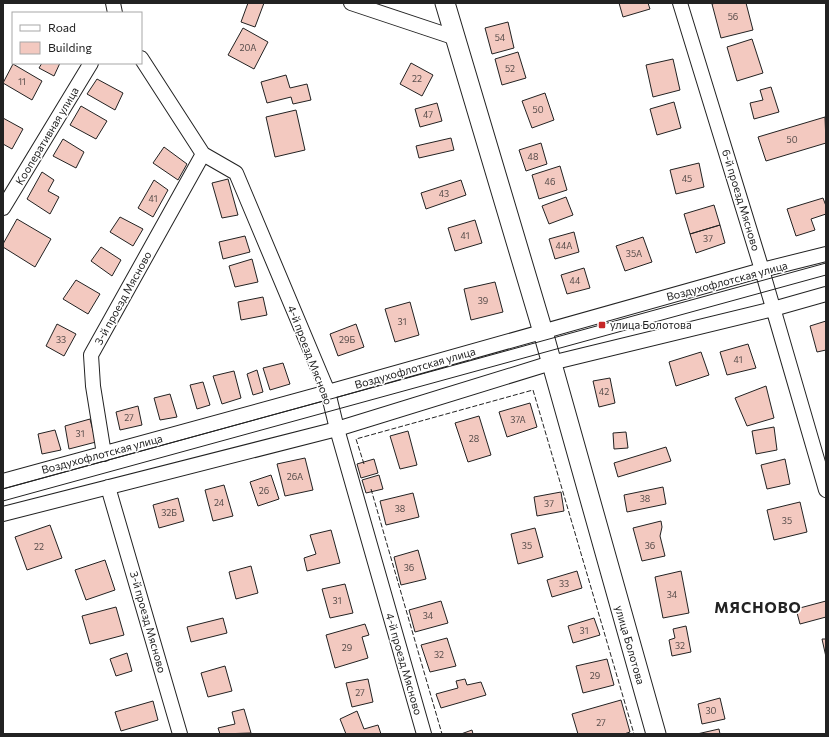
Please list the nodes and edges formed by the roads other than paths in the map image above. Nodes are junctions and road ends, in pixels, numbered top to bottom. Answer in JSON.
{"nodes":[{"id":1,"x":351,"y":3,"type":"edge"},
{"id":2,"x":445,"y":3,"type":"edge"},
{"id":3,"x":680,"y":3,"type":"edge"},
{"id":4,"x":456,"y":38,"type":"junction"},
{"id":5,"x":142,"y":60,"type":"edge"},
{"id":6,"x":90,"y":64,"type":"edge"},
{"id":7,"x":203,"y":154,"type":"junction"},
{"id":8,"x":3,"y":208,"type":"edge"},
{"id":9,"x":826,"y":254,"type":"edge"},
{"id":10,"x":762,"y":270,"type":"junction"},
{"id":11,"x":826,"y":294,"type":"edge"},
{"id":12,"x":773,"y":308,"type":"junction"},
{"id":13,"x":543,"y":332,"type":"junction"},
{"id":14,"x":551,"y":363,"type":"junction"},
{"id":15,"x":328,"y":392,"type":"junction"},
{"id":16,"x":336,"y":429,"type":"junction"},
{"id":17,"x":104,"y":454,"type":"junction"},
{"id":18,"x":3,"y":481,"type":"edge"},
{"id":19,"x":108,"y":487,"type":"junction"},
{"id":20,"x":826,"y":490,"type":"edge"},
{"id":21,"x":3,"y":514,"type":"edge"},
{"id":22,"x":180,"y":734,"type":"edge"},
{"id":23,"x":424,"y":734,"type":"edge"},
{"id":24,"x":656,"y":734,"type":"edge"}],
"edges":[{"from":1,"to":4,"type":"street"},
{"from":2,"to":4,"type":"street","name":"улица Болотова"},
{"from":3,"to":10,"type":"street","name":"6-й проезд Мясново"},
{"from":4,"to":13,"type":"street","name":"улица Болотова"},
{"from":5,"to":7,"type":"street","name":"4-й проезд Мясново"},
{"from":6,"to":8,"type":"street","name":"Кооперативная улица"},
{"from":7,"to":15,"type":"street","name":"4-й проезд Мясново"},
{"from":7,"to":17,"type":"street","name":"3-й проезд Мясново"},
{"from":9,"to":10,"type":"street","name":"Воздухофлотская улица"},
{"from":10,"to":12,"type":"street","name":"6-й проезд Мясново"},
{"from":10,"to":13,"type":"street","name":"Воздухофлотская улица"},
{"from":11,"to":12,"type":"street"},
{"from":12,"to":14,"type":"street"},
{"from":12,"to":20,"type":"street","name":"6-й проезд Мясново"},
{"from":13,"to":14,"type":"street","name":"улица Болотова"},
{"from":13,"to":15,"type":"street","name":"Воздухофлотская улица"},
{"from":14,"to":16,"type":"street"},
{"from":14,"to":24,"type":"street","name":"улица Болотова"},
{"from":15,"to":16,"type":"street","name":"4-й проезд Мясново"},
{"from":15,"to":17,"type":"street","name":"Воздухофлотская улица"},
{"from":16,"to":19,"type":"street"},
{"from":16,"to":23,"type":"street","name":"4-й проезд Мясново"},
{"from":17,"to":18,"type":"street","name":"Воздухофлотская улица"},
{"from":19,"to":21,"type":"street"},
{"from":19,"to":22,"type":"street","name":"3-й проезд Мясново"}]}
